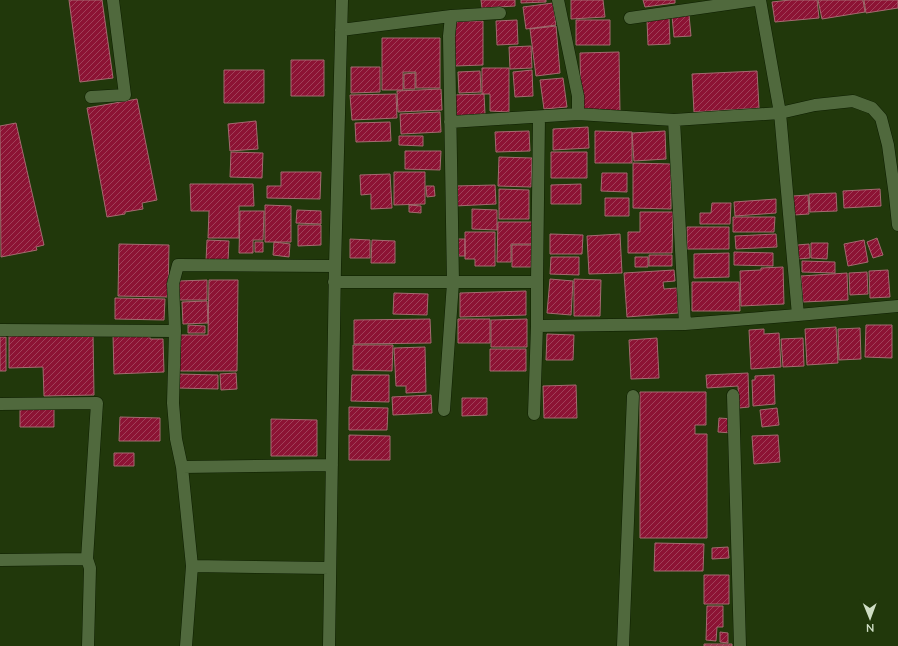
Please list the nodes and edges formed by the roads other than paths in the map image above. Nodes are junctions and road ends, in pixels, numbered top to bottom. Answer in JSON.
{"nodes":[{"id":1,"x":113,"y":0,"type":"edge"},
{"id":2,"x":342,"y":0,"type":"edge"},
{"id":3,"x":558,"y":0,"type":"edge"},
{"id":4,"x":755,"y":0,"type":"edge"},
{"id":5,"x":760,"y":0,"type":"edge"},
{"id":6,"x":500,"y":13,"type":"dead end"},
{"id":7,"x":451,"y":16,"type":"junction"},
{"id":8,"x":630,"y":18,"type":"dead end"},
{"id":9,"x":341,"y":30,"type":"junction"},
{"id":10,"x":91,"y":97,"type":"dead end"},
{"id":11,"x":780,"y":113,"type":"junction"},
{"id":12,"x":578,"y":114,"type":"junction"},
{"id":13,"x":539,"y":117,"type":"junction"},
{"id":14,"x":674,"y":120,"type":"junction"},
{"id":15,"x":450,"y":122,"type":"junction"},
{"id":16,"x":898,"y":226,"type":"edge"},
{"id":17,"x":335,"y":266,"type":"junction"},
{"id":18,"x":334,"y":282,"type":"junction"},
{"id":19,"x":453,"y":282,"type":"junction"},
{"id":20,"x":536,"y":282,"type":"junction"},
{"id":21,"x":898,"y":306,"type":"edge"},
{"id":22,"x":798,"y":315,"type":"junction"},
{"id":23,"x":685,"y":324,"type":"junction"},
{"id":24,"x":537,"y":326,"type":"junction"},
{"id":25,"x":0,"y":330,"type":"edge"},
{"id":26,"x":175,"y":331,"type":"junction"},
{"id":27,"x":633,"y":396,"type":"dead end"},
{"id":28,"x":733,"y":396,"type":"dead end"},
{"id":29,"x":0,"y":404,"type":"edge"},
{"id":30,"x":444,"y":410,"type":"dead end"},
{"id":31,"x":534,"y":414,"type":"dead end"},
{"id":32,"x":332,"y":465,"type":"junction"},
{"id":33,"x":182,"y":467,"type":"junction"},
{"id":34,"x":87,"y":559,"type":"junction"},
{"id":35,"x":0,"y":560,"type":"edge"},
{"id":36,"x":192,"y":566,"type":"junction"},
{"id":37,"x":330,"y":568,"type":"junction"},
{"id":38,"x":88,"y":646,"type":"edge"},
{"id":39,"x":186,"y":646,"type":"edge"},
{"id":40,"x":329,"y":646,"type":"edge"},
{"id":41,"x":622,"y":646,"type":"edge"},
{"id":42,"x":740,"y":646,"type":"edge"}],
"edges":[{"from":1,"to":10,"type":"street"},
{"from":2,"to":9,"type":"street"},
{"from":3,"to":12,"type":"street"},
{"from":4,"to":8,"type":"street"},
{"from":5,"to":11,"type":"street"},
{"from":6,"to":7,"type":"street"},
{"from":7,"to":9,"type":"street"},
{"from":7,"to":15,"type":"street"},
{"from":9,"to":17,"type":"street"},
{"from":11,"to":14,"type":"street"},
{"from":11,"to":16,"type":"street"},
{"from":11,"to":22,"type":"street"},
{"from":12,"to":13,"type":"street"},
{"from":12,"to":14,"type":"street"},
{"from":13,"to":15,"type":"street"},
{"from":13,"to":20,"type":"street"},
{"from":14,"to":23,"type":"street"},
{"from":15,"to":19,"type":"street"},
{"from":17,"to":18,"type":"street"},
{"from":17,"to":26,"type":"street"},
{"from":18,"to":19,"type":"street"},
{"from":18,"to":32,"type":"street"},
{"from":19,"to":20,"type":"street"},
{"from":19,"to":30,"type":"street"},
{"from":20,"to":24,"type":"street"},
{"from":21,"to":22,"type":"street"},
{"from":22,"to":23,"type":"street"},
{"from":23,"to":24,"type":"street"},
{"from":24,"to":31,"type":"street"},
{"from":25,"to":26,"type":"street"},
{"from":26,"to":33,"type":"street"},
{"from":27,"to":41,"type":"street"},
{"from":28,"to":42,"type":"street"},
{"from":29,"to":34,"type":"street"},
{"from":32,"to":33,"type":"street"},
{"from":32,"to":37,"type":"street"},
{"from":33,"to":36,"type":"street"},
{"from":34,"to":35,"type":"street"},
{"from":34,"to":38,"type":"street"},
{"from":36,"to":37,"type":"street"},
{"from":36,"to":39,"type":"street"},
{"from":37,"to":40,"type":"street"}]}
